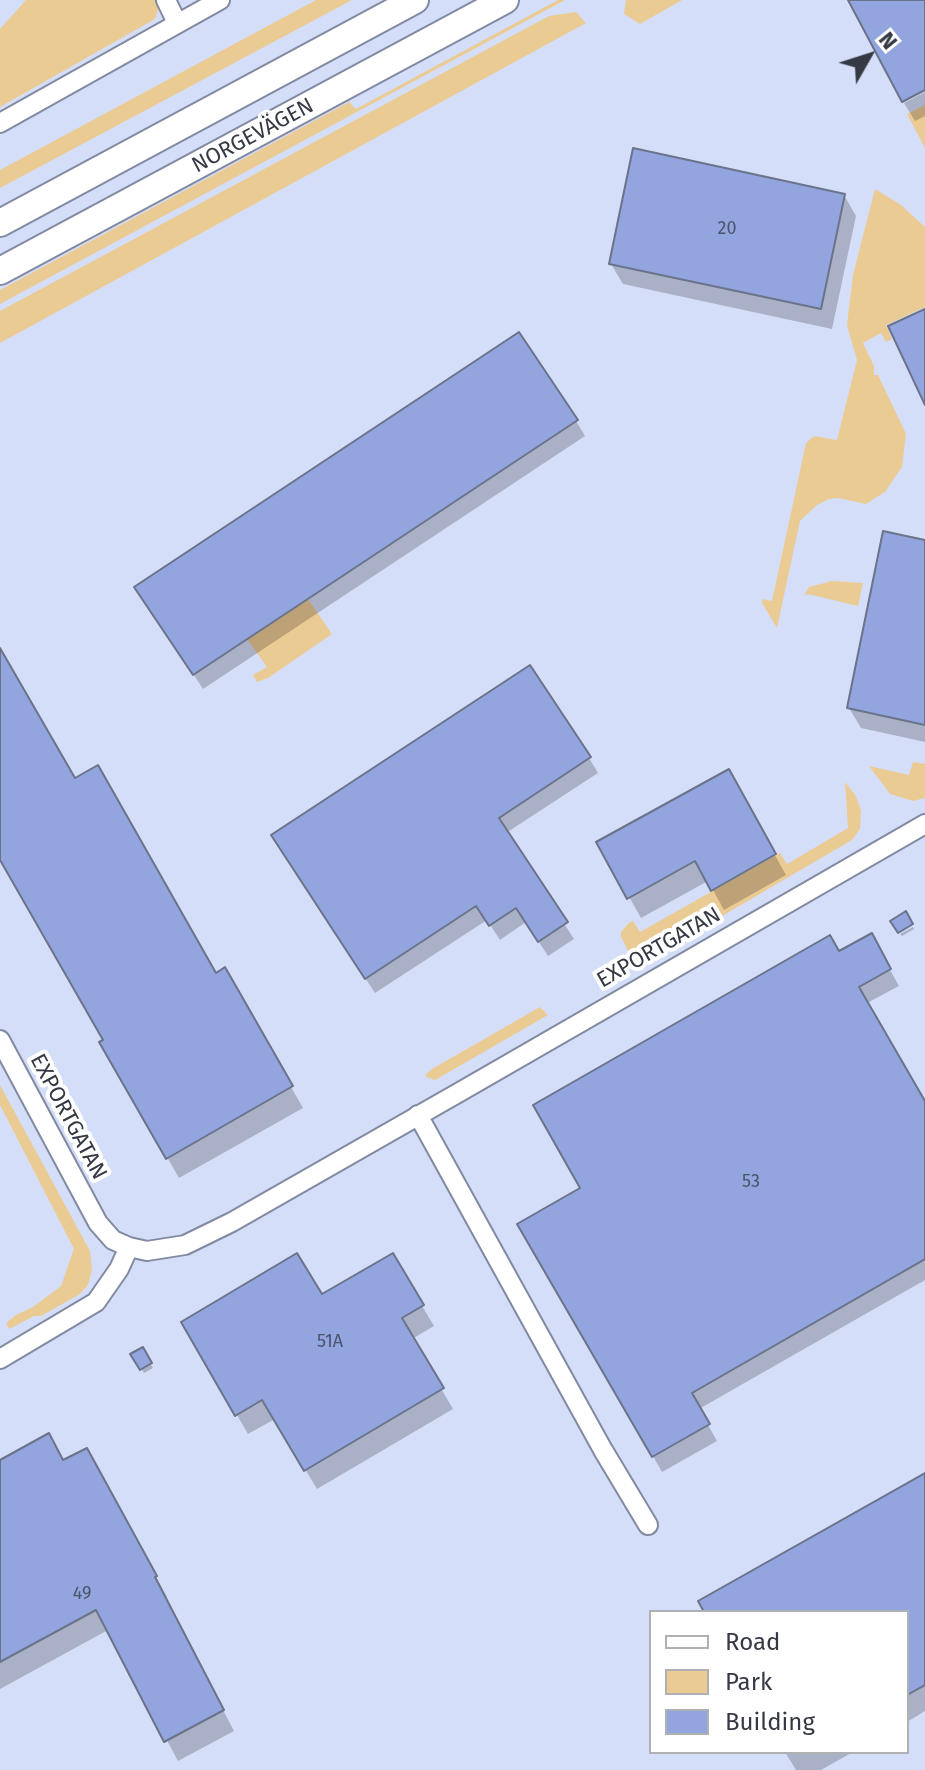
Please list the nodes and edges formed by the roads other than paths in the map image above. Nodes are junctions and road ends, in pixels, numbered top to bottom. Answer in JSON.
{"nodes":[{"id":1,"x":166,"y":0,"type":"edge"},
{"id":2,"x":220,"y":0,"type":"edge"},
{"id":3,"x":415,"y":0,"type":"edge"},
{"id":4,"x":505,"y":0,"type":"edge"},
{"id":5,"x":177,"y":23,"type":"junction"},
{"id":6,"x":0,"y":123,"type":"edge"},
{"id":7,"x":0,"y":223,"type":"edge"},
{"id":8,"x":0,"y":271,"type":"edge"},
{"id":9,"x":925,"y":824,"type":"edge"},
{"id":10,"x":0,"y":1040,"type":"edge"},
{"id":11,"x":418,"y":1115,"type":"junction"},
{"id":12,"x":129,"y":1247,"type":"junction"},
{"id":13,"x":0,"y":1359,"type":"edge"},
{"id":14,"x":648,"y":1525,"type":"dead end"}],
"edges":[{"from":1,"to":5,"type":"street"},
{"from":2,"to":5,"type":"street"},
{"from":3,"to":7,"type":"highway","name":"NORGEVÄGEN"},
{"from":4,"to":8,"type":"highway","name":"NORGEVÄGEN"},
{"from":5,"to":6,"type":"street"},
{"from":9,"to":11,"type":"street","name":"EXPORTGATAN"},
{"from":10,"to":12,"type":"street","name":"EXPORTGATAN"},
{"from":11,"to":12,"type":"street","name":"EXPORTGATAN"},
{"from":11,"to":14,"type":"street"},
{"from":12,"to":13,"type":"street"}]}
